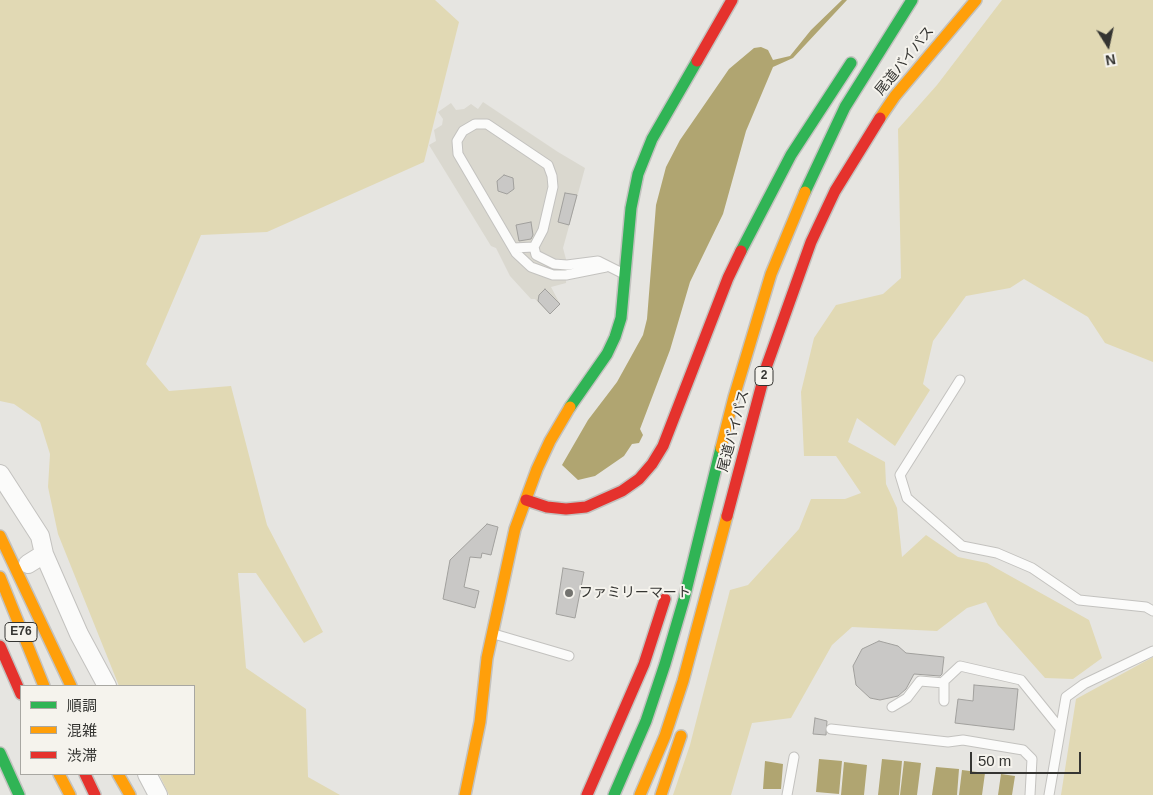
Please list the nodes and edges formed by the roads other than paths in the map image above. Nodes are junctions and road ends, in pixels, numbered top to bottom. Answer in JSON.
{"nodes":[{"id":1,"x":732,"y":0,"type":"edge"},
{"id":2,"x":912,"y":0,"type":"edge"},
{"id":3,"x":976,"y":0,"type":"edge"},
{"id":4,"x":859,"y":52,"type":"dead end"},
{"id":5,"x":845,"y":107,"type":"junction"},
{"id":6,"x":534,"y":247,"type":"junction"},
{"id":7,"x":514,"y":248,"type":"junction"},
{"id":8,"x":606,"y":266,"type":"junction"},
{"id":9,"x":625,"y":274,"type":"junction"},
{"id":10,"x":753,"y":292,"type":"dead end"},
{"id":11,"x":737,"y":346,"type":"dead end"},
{"id":12,"x":960,"y":380,"type":"dead end"},
{"id":13,"x":751,"y":427,"type":"junction"},
{"id":14,"x":0,"y":474,"type":"edge"},
{"id":15,"x":526,"y":500,"type":"junction"},
{"id":16,"x":690,"y":522,"type":"dead end"},
{"id":17,"x":0,"y":536,"type":"edge"},
{"id":18,"x":44,"y":554,"type":"junction"},
{"id":19,"x":28,"y":564,"type":"dead end"},
{"id":20,"x":0,"y":577,"type":"edge"},
{"id":21,"x":669,"y":588,"type":"dead end"},
{"id":22,"x":1153,"y":611,"type":"edge"},
{"id":23,"x":492,"y":633,"type":"junction"},
{"id":24,"x":706,"y":641,"type":"dead end"},
{"id":25,"x":0,"y":646,"type":"edge"},
{"id":26,"x":1153,"y":652,"type":"edge"},
{"id":27,"x":569,"y":656,"type":"dead end"},
{"id":28,"x":487,"y":658,"type":"junction"},
{"id":29,"x":944,"y":683,"type":"junction"},
{"id":30,"x":44,"y":685,"type":"edge"},
{"id":31,"x":70,"y":685,"type":"edge"},
{"id":32,"x":106,"y":685,"type":"edge"},
{"id":33,"x":20,"y":692,"type":"edge"},
{"id":34,"x":944,"y":701,"type":"dead end"},
{"id":35,"x":892,"y":707,"type":"dead end"},
{"id":36,"x":685,"y":725,"type":"dead end"},
{"id":37,"x":1059,"y":727,"type":"junction"},
{"id":38,"x":831,"y":729,"type":"dead end"},
{"id":39,"x":466,"y":730,"type":"dead end"},
{"id":40,"x":0,"y":753,"type":"edge"},
{"id":41,"x":794,"y":757,"type":"dead end"},
{"id":42,"x":60,"y":775,"type":"edge"},
{"id":43,"x":85,"y":775,"type":"edge"},
{"id":44,"x":119,"y":775,"type":"edge"},
{"id":45,"x":148,"y":775,"type":"edge"},
{"id":46,"x":19,"y":795,"type":"edge"},
{"id":47,"x":70,"y":795,"type":"edge"},
{"id":48,"x":95,"y":795,"type":"edge"},
{"id":49,"x":130,"y":795,"type":"edge"},
{"id":50,"x":158,"y":795,"type":"edge"},
{"id":51,"x":465,"y":795,"type":"edge"},
{"id":52,"x":588,"y":795,"type":"edge"},
{"id":53,"x":614,"y":795,"type":"edge"},
{"id":54,"x":640,"y":795,"type":"edge"},
{"id":55,"x":661,"y":795,"type":"edge"},
{"id":56,"x":787,"y":795,"type":"edge"},
{"id":57,"x":1030,"y":795,"type":"edge"},
{"id":58,"x":1049,"y":795,"type":"edge"}],
"edges":[{"from":1,"to":9,"type":"main road"},
{"from":2,"to":5,"type":"main road","name":"尾道バイパス","number":"2"},
{"from":3,"to":13,"type":"main road","name":"尾道バイパス","number":"2"},
{"from":4,"to":15,"type":"main road"},
{"from":5,"to":10,"type":"main road"},
{"from":5,"to":53,"type":"main road","name":"尾道バイパス","number":"2"},
{"from":6,"to":7,"type":"lane"},
{"from":6,"to":7,"type":"lane"},
{"from":6,"to":8,"type":"lane"},
{"from":7,"to":8,"type":"lane"},
{"from":8,"to":9,"type":"lane"},
{"from":9,"to":15,"type":"main road"},
{"from":11,"to":16,"type":"main road"},
{"from":12,"to":22,"type":"lane"},
{"from":13,"to":24,"type":"main road"},
{"from":13,"to":54,"type":"main road","name":"尾道バイパス","number":"2"},
{"from":14,"to":18,"type":"street"},
{"from":15,"to":23,"type":"main road"},
{"from":17,"to":31,"type":"main road"},
{"from":18,"to":19,"type":"street"},
{"from":18,"to":32,"type":"street"},
{"from":20,"to":30,"type":"main road","number":"E76"},
{"from":21,"to":52,"type":"main road"},
{"from":23,"to":27,"type":"lane"},
{"from":23,"to":28,"type":"main road"},
{"from":25,"to":33,"type":"main road","number":"E76"},
{"from":26,"to":37,"type":"lane"},
{"from":28,"to":39,"type":"main road"},
{"from":28,"to":51,"type":"main road"},
{"from":29,"to":34,"type":"lane"},
{"from":29,"to":35,"type":"lane"},
{"from":29,"to":37,"type":"lane"},
{"from":36,"to":55,"type":"main road"},
{"from":37,"to":58,"type":"lane"},
{"from":38,"to":57,"type":"lane"},
{"from":40,"to":46,"type":"main road"},
{"from":41,"to":56,"type":"lane"},
{"from":42,"to":47,"type":"main road"},
{"from":43,"to":48,"type":"main road"},
{"from":44,"to":49,"type":"main road"},
{"from":45,"to":50,"type":"street"}]}
